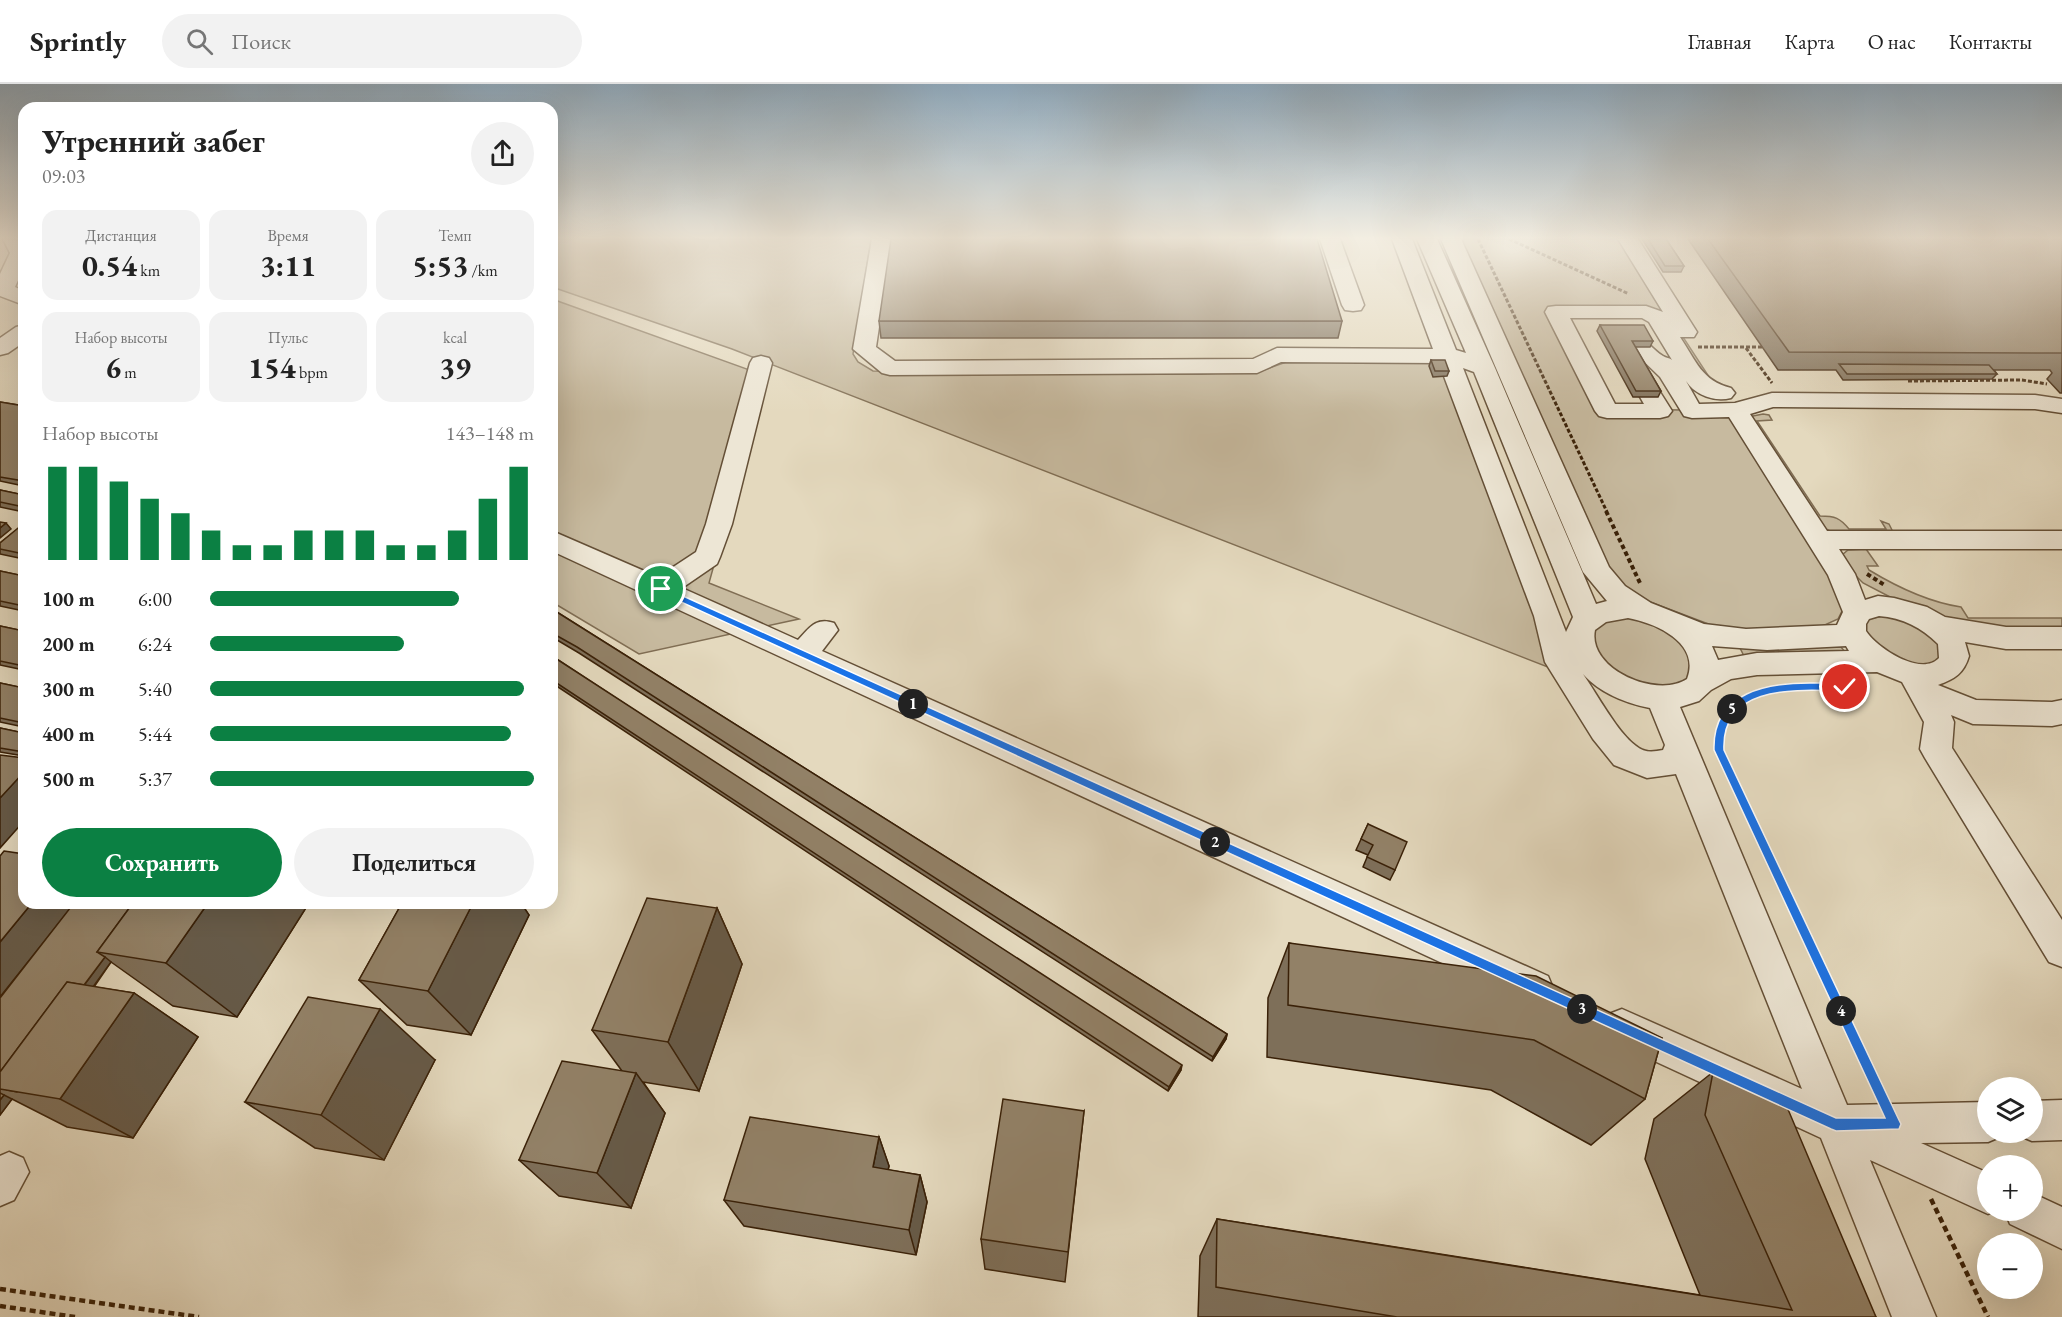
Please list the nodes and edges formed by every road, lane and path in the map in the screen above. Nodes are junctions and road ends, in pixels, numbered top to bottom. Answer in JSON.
{"nodes":[{"id":1,"x":872,"y":297,"type":"edge"},
{"id":2,"x":1350,"y":297,"type":"edge"},
{"id":3,"x":1423,"y":297,"type":"edge"},
{"id":4,"x":1452,"y":297,"type":"edge"},
{"id":5,"x":1476,"y":297,"type":"edge"},
{"id":6,"x":1504,"y":297,"type":"edge"},
{"id":7,"x":1664,"y":297,"type":"edge"},
{"id":8,"x":1353,"y":305,"type":"dead end"},
{"id":9,"x":18,"y":336,"type":"edge"},
{"id":10,"x":1695,"y":347,"type":"junction"},
{"id":11,"x":1745,"y":347,"type":"junction"},
{"id":12,"x":1763,"y":347,"type":"dead end"},
{"id":13,"x":0,"y":348,"type":"edge"},
{"id":14,"x":1445,"y":356,"type":"junction"},
{"id":15,"x":761,"y":363,"type":"dead end"},
{"id":16,"x":1484,"y":368,"type":"junction"},
{"id":17,"x":1669,"y":373,"type":"junction"},
{"id":18,"x":1776,"y":389,"type":"dead end"},
{"id":19,"x":1652,"y":397,"type":"edge"},
{"id":20,"x":1730,"y":401,"type":"junction"},
{"id":21,"x":2062,"y":406,"type":"edge"},
{"id":22,"x":1818,"y":540,"type":"junction"},
{"id":23,"x":2062,"y":540,"type":"edge"},
{"id":24,"x":558,"y":543,"type":"edge"},
{"id":25,"x":661,"y":589,"type":"junction"},
{"id":26,"x":1642,"y":599,"type":"junction"},
{"id":27,"x":1863,"y":618,"type":"junction"},
{"id":28,"x":1588,"y":619,"type":"junction"},
{"id":29,"x":1935,"y":626,"type":"junction"},
{"id":30,"x":1683,"y":629,"type":"junction"},
{"id":31,"x":824,"y":630,"type":"dead end"},
{"id":32,"x":2006,"y":638,"type":"junction"},
{"id":33,"x":2049,"y":638,"type":"edge"},
{"id":34,"x":2062,"y":650,"type":"edge"},
{"id":35,"x":802,"y":654,"type":"junction"},
{"id":36,"x":1879,"y":661,"type":"junction"},
{"id":37,"x":1953,"y":663,"type":"junction"},
{"id":38,"x":1703,"y":681,"type":"junction"},
{"id":39,"x":1917,"y":682,"type":"junction"},
{"id":40,"x":1788,"y":686,"type":"dead end"},
{"id":41,"x":1800,"y":687,"type":"dead end"},
{"id":42,"x":1845,"y":687,"type":"dead end"},
{"id":43,"x":1661,"y":698,"type":"junction"},
{"id":44,"x":1973,"y":712,"type":"junction"},
{"id":45,"x":2062,"y":712,"type":"edge"},
{"id":46,"x":1680,"y":746,"type":"junction"},
{"id":47,"x":2062,"y":951,"type":"edge"},
{"id":48,"x":1565,"y":1002,"type":"edge"},
{"id":49,"x":1598,"y":1016,"type":"edge"},
{"id":50,"x":2062,"y":1120,"type":"edge"},
{"id":51,"x":2043,"y":1121,"type":"edge"},
{"id":52,"x":1977,"y":1122,"type":"edge"},
{"id":53,"x":1895,"y":1124,"type":"junction"},
{"id":54,"x":1836,"y":1125,"type":"junction"},
{"id":55,"x":1911,"y":1159,"type":"junction"},
{"id":56,"x":1977,"y":1189,"type":"edge"},
{"id":57,"x":2043,"y":1219,"type":"edge"},
{"id":58,"x":2062,"y":1228,"type":"edge"},
{"id":59,"x":0,"y":1288,"type":"edge"},
{"id":60,"x":0,"y":1306,"type":"edge"},
{"id":61,"x":75,"y":1317,"type":"edge"},
{"id":62,"x":199,"y":1317,"type":"edge"},
{"id":63,"x":1914,"y":1317,"type":"edge"},
{"id":64,"x":1988,"y":1317,"type":"edge"}],
"edges":[{"from":1,"to":14,"type":"street"},
{"from":2,"to":8,"type":"street"},
{"from":3,"to":14,"type":"street"},
{"from":4,"to":16,"type":"street"},
{"from":5,"to":26,"type":"street"},
{"from":6,"to":26,"type":"path"},
{"from":7,"to":10,"type":"street"},
{"from":9,"to":13,"type":"street"},
{"from":10,"to":11,"type":"path"},
{"from":10,"to":20,"type":"street"},
{"from":11,"to":12,"type":"path"},
{"from":11,"to":18,"type":"path"},
{"from":14,"to":16,"type":"street"},
{"from":14,"to":46,"type":"street"},
{"from":15,"to":25,"type":"street"},
{"from":16,"to":28,"type":"street"},
{"from":17,"to":17,"type":"street"},
{"from":17,"to":20,"type":"street"},
{"from":19,"to":20,"type":"street"},
{"from":20,"to":21,"type":"street"},
{"from":20,"to":22,"type":"street"},
{"from":22,"to":23,"type":"street"},
{"from":22,"to":27,"type":"street"},
{"from":24,"to":25,"type":"street"},
{"from":25,"to":35,"type":"street"},
{"from":26,"to":28,"type":"street"},
{"from":26,"to":30,"type":"street"},
{"from":27,"to":29,"type":"street"},
{"from":27,"to":30,"type":"street"},
{"from":27,"to":36,"type":"street"},
{"from":28,"to":43,"type":"street"},
{"from":29,"to":32,"type":"street"},
{"from":29,"to":37,"type":"street"},
{"from":30,"to":38,"type":"street"},
{"from":31,"to":35,"type":"street"},
{"from":32,"to":33,"type":"street"},
{"from":32,"to":37,"type":"street"},
{"from":33,"to":34,"type":"street"},
{"from":35,"to":48,"type":"street"},
{"from":36,"to":38,"type":"street"},
{"from":36,"to":39,"type":"street"},
{"from":37,"to":39,"type":"street"},
{"from":37,"to":44,"type":"street"},
{"from":38,"to":43,"type":"street"},
{"from":39,"to":44,"type":"street"},
{"from":39,"to":47,"type":"street"},
{"from":40,"to":53,"type":"path"},
{"from":41,"to":42,"type":"path"},
{"from":43,"to":46,"type":"street"},
{"from":44,"to":45,"type":"street"},
{"from":46,"to":54,"type":"street"},
{"from":49,"to":54,"type":"street"},
{"from":50,"to":51,"type":"street"},
{"from":52,"to":53,"type":"street"},
{"from":53,"to":54,"type":"street"},
{"from":54,"to":55,"type":"street"},
{"from":54,"to":63,"type":"street"},
{"from":55,"to":56,"type":"street"},
{"from":55,"to":64,"type":"path"},
{"from":57,"to":58,"type":"street"},
{"from":59,"to":62,"type":"path"},
{"from":60,"to":61,"type":"path"}]}
